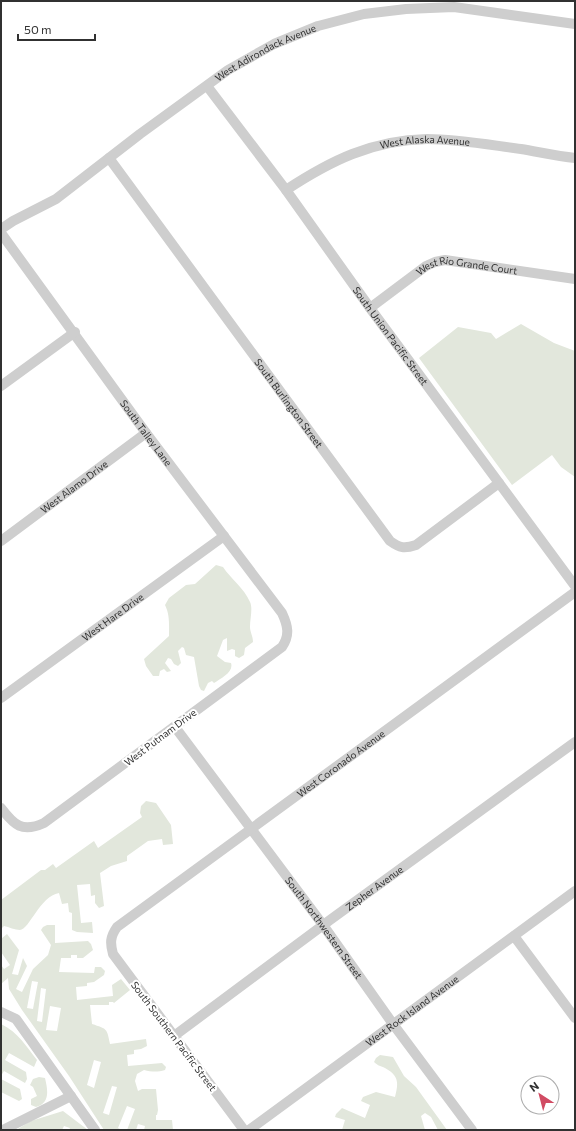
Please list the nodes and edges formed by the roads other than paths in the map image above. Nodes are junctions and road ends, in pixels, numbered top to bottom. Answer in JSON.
{"nodes":[{"id":1,"x":575,"y":24,"type":"edge"},
{"id":2,"x":207,"y":86,"type":"junction"},
{"id":3,"x":108,"y":158,"type":"junction"},
{"id":4,"x":575,"y":158,"type":"edge"},
{"id":5,"x":286,"y":190,"type":"junction"},
{"id":6,"x":1,"y":229,"type":"edge"},
{"id":7,"x":1,"y":233,"type":"edge"},
{"id":8,"x":575,"y":279,"type":"edge"},
{"id":9,"x":370,"y":308,"type":"junction"},
{"id":10,"x":75,"y":332,"type":"junction"},
{"id":11,"x":1,"y":386,"type":"edge"},
{"id":12,"x":146,"y":433,"type":"junction"},
{"id":13,"x":500,"y":483,"type":"junction"},
{"id":14,"x":224,"y":536,"type":"junction"},
{"id":15,"x":1,"y":541,"type":"edge"},
{"id":16,"x":575,"y":586,"type":"edge"},
{"id":17,"x":575,"y":592,"type":"edge"},
{"id":18,"x":288,"y":633,"type":"joint"},
{"id":19,"x":1,"y":698,"type":"edge"},
{"id":20,"x":175,"y":726,"type":"junction"},
{"id":21,"x":575,"y":742,"type":"edge"},
{"id":22,"x":1,"y":808,"type":"edge"},
{"id":23,"x":252,"y":829,"type":"junction"},
{"id":24,"x":575,"y":891,"type":"edge"},
{"id":25,"x":323,"y":925,"type":"junction"},
{"id":26,"x":514,"y":936,"type":"junction"},
{"id":27,"x":111,"y":940,"type":"joint"},
{"id":28,"x":1,"y":1012,"type":"edge"},
{"id":29,"x":575,"y":1018,"type":"edge"},
{"id":30,"x":393,"y":1024,"type":"junction"},
{"id":31,"x":174,"y":1036,"type":"junction"},
{"id":32,"x":71,"y":1096,"type":"junction"},
{"id":33,"x":3,"y":1130,"type":"edge"},
{"id":34,"x":95,"y":1130,"type":"edge"},
{"id":35,"x":244,"y":1130,"type":"edge"},
{"id":36,"x":249,"y":1130,"type":"edge"},
{"id":37,"x":472,"y":1130,"type":"edge"}],
"edges":[{"from":1,"to":2,"type":"street","name":"West Adirondack Avenue"},
{"from":2,"to":3,"type":"street","name":"West Adirondack Avenue"},
{"from":2,"to":5,"type":"street","name":"South Union Pacific Street"},
{"from":3,"to":6,"type":"street","name":"West Adirondack Avenue"},
{"from":3,"to":13,"type":"street","name":"South Burlington Street"},
{"from":4,"to":5,"type":"street","name":"West Alaska Avenue"},
{"from":5,"to":9,"type":"street","name":"South Union Pacific Street"},
{"from":7,"to":10,"type":"street","name":"South Talley Lane"},
{"from":8,"to":9,"type":"street","name":"West Rio Grande Court"},
{"from":9,"to":13,"type":"street","name":"South Union Pacific Street"},
{"from":10,"to":11,"type":"street"},
{"from":10,"to":12,"type":"street","name":"South Talley Lane"},
{"from":12,"to":14,"type":"street","name":"South Talley Lane"},
{"from":12,"to":15,"type":"street","name":"West Alamo Drive"},
{"from":13,"to":16,"type":"street","name":"South Union Pacific Street"},
{"from":14,"to":18,"type":"street","name":"South Talley Lane"},
{"from":14,"to":19,"type":"street","name":"West Hare Drive"},
{"from":17,"to":23,"type":"street","name":"West Coronado Avenue"},
{"from":18,"to":20,"type":"street","name":"West Putnam Drive"},
{"from":20,"to":22,"type":"street","name":"West Putnam Drive"},
{"from":20,"to":23,"type":"street","name":"South Northwestern Street"},
{"from":21,"to":25,"type":"street","name":"Zepher Avenue"},
{"from":23,"to":25,"type":"street","name":"South Northwestern Street"},
{"from":23,"to":27,"type":"street","name":"West Coronado Avenue"},
{"from":24,"to":26,"type":"street","name":"West Rock Island Avenue"},
{"from":25,"to":30,"type":"street","name":"South Northwestern Street"},
{"from":25,"to":31,"type":"street","name":"Zepher Avenue"},
{"from":26,"to":29,"type":"street"},
{"from":26,"to":30,"type":"street","name":"West Rock Island Avenue"},
{"from":27,"to":31,"type":"street","name":"South Southern Pacific Street"},
{"from":28,"to":32,"type":"street"},
{"from":30,"to":36,"type":"street","name":"West Rock Island Avenue"},
{"from":30,"to":37,"type":"street","name":"South Northwestern Street"},
{"from":31,"to":35,"type":"street","name":"South Southern Pacific Street"},
{"from":32,"to":33,"type":"street"},
{"from":32,"to":34,"type":"street"}]}
